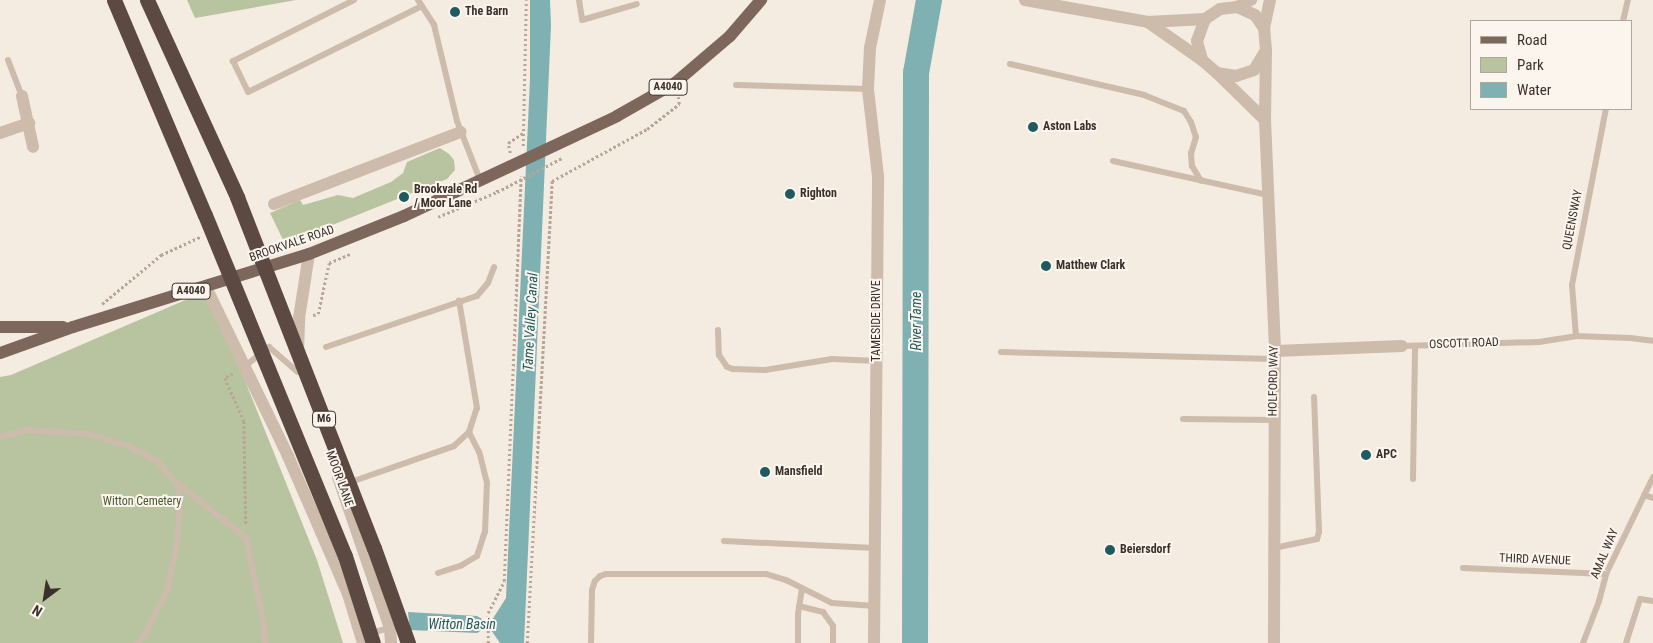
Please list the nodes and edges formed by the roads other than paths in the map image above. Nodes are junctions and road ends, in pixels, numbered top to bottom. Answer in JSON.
{"nodes":[{"id":1,"x":114,"y":0,"type":"edge"},
{"id":2,"x":147,"y":0,"type":"edge"},
{"id":3,"x":354,"y":0,"type":"edge"},
{"id":4,"x":579,"y":0,"type":"edge"},
{"id":5,"x":761,"y":0,"type":"edge"},
{"id":6,"x":880,"y":0,"type":"edge"},
{"id":7,"x":1025,"y":0,"type":"edge"},
{"id":8,"x":1251,"y":0,"type":"edge"},
{"id":9,"x":1270,"y":0,"type":"edge"},
{"id":10,"x":1628,"y":0,"type":"edge"},
{"id":11,"x":420,"y":3,"type":"edge"},
{"id":12,"x":637,"y":4,"type":"dead end"},
{"id":13,"x":1237,"y":7,"type":"junction"},
{"id":14,"x":1205,"y":19,"type":"junction"},
{"id":15,"x":1623,"y":20,"type":"edge"},
{"id":16,"x":1148,"y":22,"type":"junction"},
{"id":17,"x":1264,"y":28,"type":"junction"},
{"id":18,"x":1266,"y":50,"type":"junction"},
{"id":19,"x":8,"y":60,"type":"dead end"},
{"id":20,"x":1202,"y":60,"type":"junction"},
{"id":21,"x":1010,"y":64,"type":"dead end"},
{"id":22,"x":1217,"y":73,"type":"junction"},
{"id":23,"x":736,"y":85,"type":"dead end"},
{"id":24,"x":868,"y":89,"type":"junction"},
{"id":25,"x":22,"y":96,"type":"joint"},
{"id":26,"x":1606,"y":110,"type":"edge"},
{"id":27,"x":1265,"y":120,"type":"junction"},
{"id":28,"x":29,"y":122,"type":"junction"},
{"id":29,"x":461,"y":132,"type":"junction"},
{"id":30,"x":0,"y":133,"type":"edge"},
{"id":31,"x":33,"y":147,"type":"dead end"},
{"id":32,"x":1113,"y":161,"type":"dead end"},
{"id":33,"x":480,"y":180,"type":"junction"},
{"id":34,"x":1201,"y":181,"type":"junction"},
{"id":35,"x":1268,"y":196,"type":"junction"},
{"id":36,"x":274,"y":204,"type":"dead end"},
{"id":37,"x":309,"y":254,"type":"junction"},
{"id":38,"x":494,"y":267,"type":"dead end"},
{"id":39,"x":206,"y":286,"type":"junction"},
{"id":40,"x":459,"y":301,"type":"junction"},
{"id":41,"x":0,"y":327,"type":"edge"},
{"id":42,"x":73,"y":327,"type":"junction"},
{"id":43,"x":718,"y":330,"type":"dead end"},
{"id":44,"x":1576,"y":336,"type":"junction"},
{"id":45,"x":1653,"y":342,"type":"edge"},
{"id":46,"x":1409,"y":346,"type":"junction"},
{"id":47,"x":326,"y":347,"type":"dead end"},
{"id":48,"x":1001,"y":352,"type":"dead end"},
{"id":49,"x":0,"y":353,"type":"edge"},
{"id":50,"x":1274,"y":355,"type":"junction"},
{"id":51,"x":877,"y":361,"type":"junction"},
{"id":52,"x":245,"y":366,"type":"junction"},
{"id":53,"x":298,"y":372,"type":"junction"},
{"id":54,"x":1314,"y":397,"type":"dead end"},
{"id":55,"x":1184,"y":419,"type":"dead end"},
{"id":56,"x":1273,"y":420,"type":"junction"},
{"id":57,"x":469,"y":432,"type":"junction"},
{"id":58,"x":0,"y":437,"type":"edge"},
{"id":59,"x":1653,"y":477,"type":"edge"},
{"id":60,"x":1413,"y":479,"type":"dead end"},
{"id":61,"x":177,"y":483,"type":"junction"},
{"id":62,"x":342,"y":485,"type":"junction"},
{"id":63,"x":1644,"y":495,"type":"junction"},
{"id":64,"x":1653,"y":498,"type":"edge"},
{"id":65,"x":724,"y":541,"type":"dead end"},
{"id":66,"x":875,"y":548,"type":"junction"},
{"id":67,"x":1274,"y":548,"type":"junction"},
{"id":68,"x":1463,"y":568,"type":"dead end"},
{"id":69,"x":438,"y":573,"type":"dead end"},
{"id":70,"x":1606,"y":574,"type":"junction"},
{"id":71,"x":802,"y":588,"type":"junction"},
{"id":72,"x":1653,"y":601,"type":"edge"},
{"id":73,"x":798,"y":606,"type":"junction"},
{"id":74,"x":875,"y":606,"type":"junction"},
{"id":75,"x":390,"y":628,"type":"junction"},
{"id":76,"x":365,"y":640,"type":"edge"},
{"id":77,"x":138,"y":643,"type":"edge"},
{"id":78,"x":266,"y":643,"type":"edge"},
{"id":79,"x":391,"y":643,"type":"edge"},
{"id":80,"x":408,"y":643,"type":"edge"},
{"id":81,"x":591,"y":643,"type":"edge"},
{"id":82,"x":798,"y":643,"type":"edge"},
{"id":83,"x":834,"y":643,"type":"edge"},
{"id":84,"x":874,"y":643,"type":"edge"},
{"id":85,"x":1274,"y":643,"type":"edge"},
{"id":86,"x":1583,"y":643,"type":"edge"},
{"id":87,"x":1626,"y":643,"type":"edge"}],
"edges":[{"from":1,"to":76,"type":"highway","number":"M6"},
{"from":2,"to":80,"type":"highway","number":"M6"},
{"from":3,"to":11,"type":"lane"},
{"from":4,"to":12,"type":"lane"},
{"from":5,"to":33,"type":"main road","name":"BROOKVALE ROAD","number":"A4040"},
{"from":6,"to":24,"type":"street","name":"TAMESIDE DRIVE"},
{"from":7,"to":16,"type":"street"},
{"from":8,"to":13,"type":"street"},
{"from":9,"to":17,"type":"street"},
{"from":10,"to":15,"type":"lane"},
{"from":11,"to":29,"type":"lane"},
{"from":13,"to":14,"type":"street"},
{"from":13,"to":17,"type":"street"},
{"from":14,"to":16,"type":"street"},
{"from":14,"to":20,"type":"street"},
{"from":16,"to":20,"type":"street"},
{"from":17,"to":18,"type":"street"},
{"from":18,"to":22,"type":"street"},
{"from":18,"to":27,"type":"street","name":"HOLFORD WAY"},
{"from":19,"to":25,"type":"lane"},
{"from":20,"to":22,"type":"street"},
{"from":21,"to":34,"type":"lane"},
{"from":22,"to":27,"type":"street"},
{"from":23,"to":24,"type":"lane"},
{"from":24,"to":51,"type":"street","name":"TAMESIDE DRIVE"},
{"from":25,"to":28,"type":"street"},
{"from":26,"to":44,"type":"lane","name":"QUEENSWAY"},
{"from":27,"to":35,"type":"street","name":"HOLFORD WAY"},
{"from":28,"to":30,"type":"street"},
{"from":28,"to":31,"type":"street"},
{"from":29,"to":33,"type":"lane"},
{"from":29,"to":36,"type":"street"},
{"from":32,"to":34,"type":"lane"},
{"from":33,"to":37,"type":"main road","name":"BROOKVALE ROAD","number":"A4040"},
{"from":34,"to":35,"type":"lane"},
{"from":35,"to":50,"type":"street","name":"HOLFORD WAY"},
{"from":37,"to":39,"type":"main road","name":"BROOKVALE ROAD","number":"A4040"},
{"from":37,"to":53,"type":"street","name":"MOOR LANE"},
{"from":38,"to":40,"type":"lane"},
{"from":39,"to":42,"type":"main road","name":"BROOKVALE ROAD","number":"A4040"},
{"from":39,"to":52,"type":"street"},
{"from":40,"to":47,"type":"lane"},
{"from":40,"to":57,"type":"lane"},
{"from":41,"to":42,"type":"main road","name":"BROOKVALE ROAD","number":"A4040"},
{"from":42,"to":49,"type":"main road","name":"BROOKVALE ROAD","number":"A4040"},
{"from":43,"to":51,"type":"lane"},
{"from":44,"to":45,"type":"lane","name":"OSCOTT ROAD"},
{"from":44,"to":46,"type":"lane","name":"OSCOTT ROAD"},
{"from":46,"to":50,"type":"street","name":"OSCOTT ROAD"},
{"from":46,"to":60,"type":"lane"},
{"from":48,"to":50,"type":"lane"},
{"from":50,"to":56,"type":"street","name":"HOLFORD WAY"},
{"from":51,"to":66,"type":"street","name":"TAMESIDE DRIVE"},
{"from":52,"to":53,"type":"lane"},
{"from":52,"to":76,"type":"street"},
{"from":53,"to":62,"type":"street","name":"MOOR LANE"},
{"from":54,"to":67,"type":"lane"},
{"from":55,"to":56,"type":"lane"},
{"from":56,"to":67,"type":"street","name":"HOLFORD WAY"},
{"from":57,"to":62,"type":"lane"},
{"from":57,"to":69,"type":"lane"},
{"from":58,"to":61,"type":"lane"},
{"from":59,"to":63,"type":"lane","name":"AMAL WAY"},
{"from":61,"to":77,"type":"lane"},
{"from":61,"to":78,"type":"lane"},
{"from":62,"to":75,"type":"street","name":"MOOR LANE"},
{"from":63,"to":64,"type":"lane"},
{"from":63,"to":70,"type":"lane","name":"AMAL WAY"},
{"from":65,"to":66,"type":"lane"},
{"from":66,"to":74,"type":"street","name":"TAMESIDE DRIVE"},
{"from":67,"to":85,"type":"street","name":"HOLFORD WAY"},
{"from":68,"to":70,"type":"lane","name":"THIRD AVENUE"},
{"from":70,"to":86,"type":"lane","name":"AMAL WAY"},
{"from":71,"to":73,"type":"lane"},
{"from":71,"to":74,"type":"lane"},
{"from":71,"to":81,"type":"lane"},
{"from":72,"to":87,"type":"lane"},
{"from":73,"to":82,"type":"lane"},
{"from":73,"to":83,"type":"lane"},
{"from":74,"to":84,"type":"street","name":"TAMESIDE DRIVE"},
{"from":75,"to":76,"type":"lane"},
{"from":75,"to":79,"type":"street","name":"MOOR LANE"}]}
